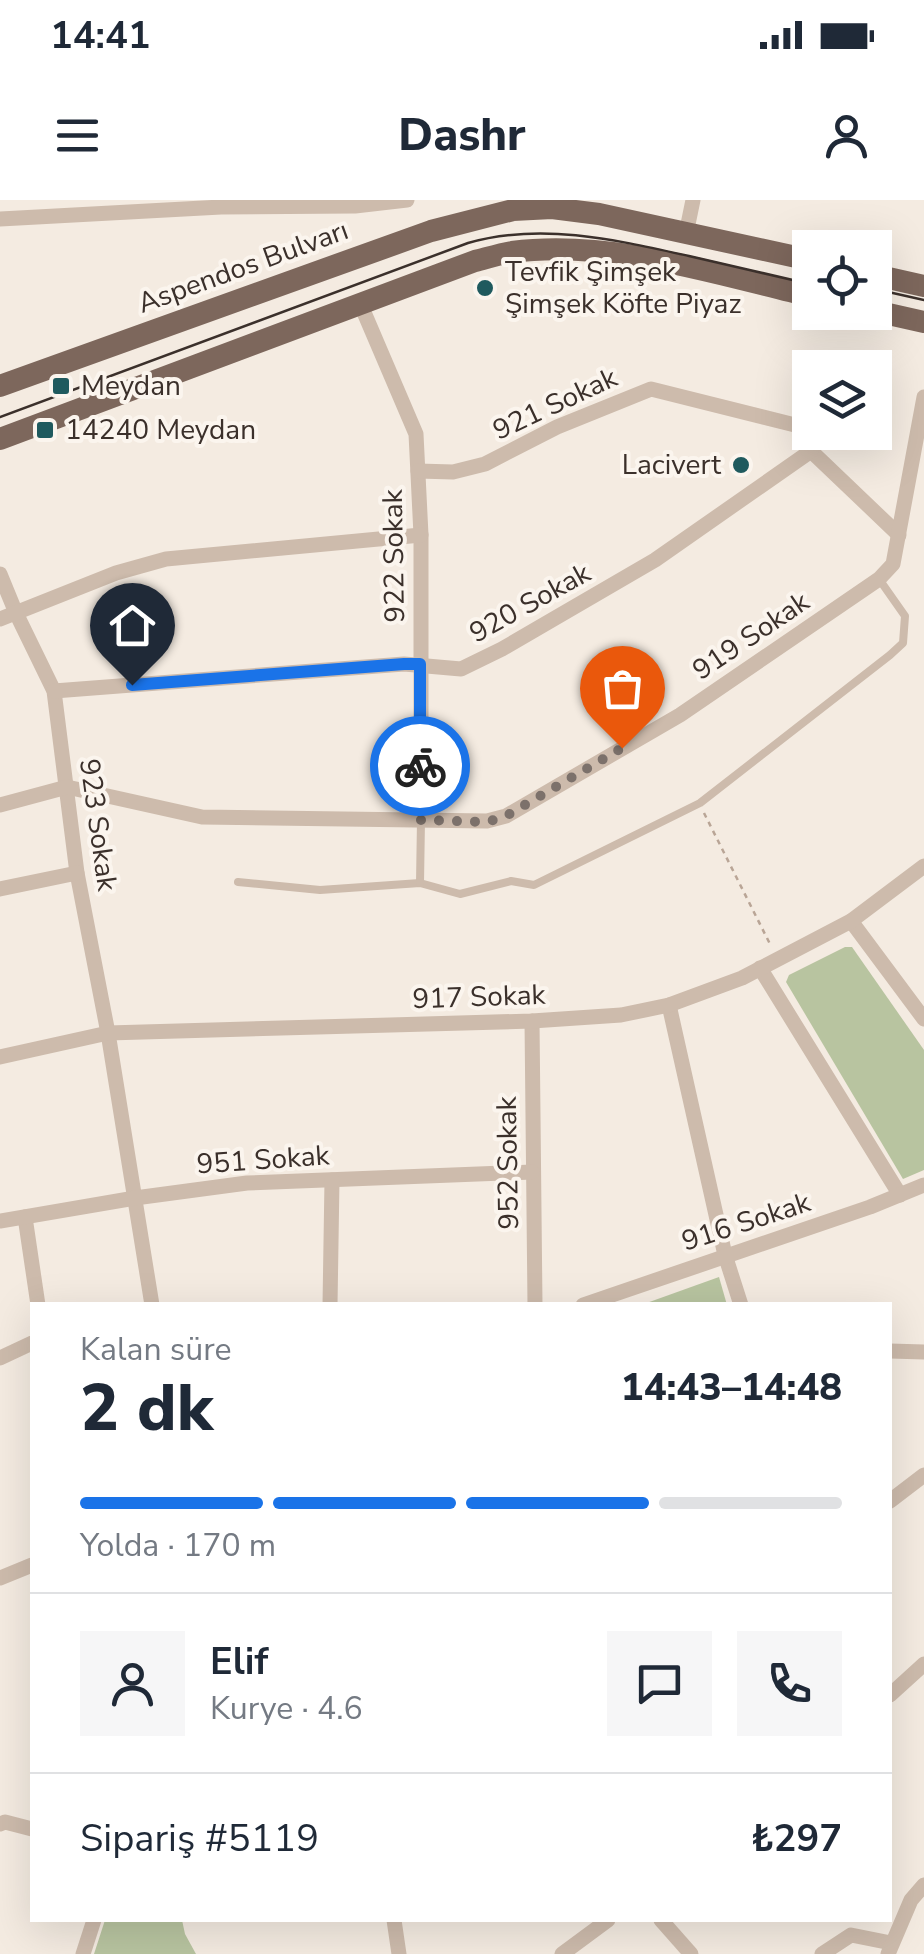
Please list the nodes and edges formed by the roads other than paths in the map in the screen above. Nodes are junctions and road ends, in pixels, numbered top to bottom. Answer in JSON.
{"nodes":[{"id":1,"x":403,"y":200,"type":"edge"},
{"id":2,"x":693,"y":200,"type":"edge"},
{"id":3,"x":355,"y":203,"type":"edge"},
{"id":4,"x":280,"y":205,"type":"edge"},
{"id":5,"x":106,"y":207,"type":"edge"},
{"id":6,"x":0,"y":219,"type":"edge"},
{"id":7,"x":686,"y":234,"type":"junction"},
{"id":8,"x":792,"y":256,"type":"edge"},
{"id":9,"x":892,"y":279,"type":"edge"},
{"id":10,"x":924,"y":286,"type":"edge"},
{"id":11,"x":792,"y":292,"type":"edge"},
{"id":12,"x":360,"y":303,"type":"junction"},
{"id":13,"x":892,"y":315,"type":"edge"},
{"id":14,"x":924,"y":322,"type":"edge"},
{"id":15,"x":0,"y":386,"type":"edge"},
{"id":16,"x":924,"y":397,"type":"edge"},
{"id":17,"x":0,"y":440,"type":"edge"},
{"id":18,"x":811,"y":451,"type":"junction"},
{"id":19,"x":418,"y":472,"type":"junction"},
{"id":20,"x":421,"y":535,"type":"junction"},
{"id":21,"x":899,"y":535,"type":"junction"},
{"id":22,"x":0,"y":574,"type":"edge"},
{"id":23,"x":879,"y":579,"type":"junction"},
{"id":24,"x":8,"y":616,"type":"edge"},
{"id":25,"x":420,"y":664,"type":"junction"},
{"id":26,"x":54,"y":691,"type":"junction"},
{"id":27,"x":66,"y":787,"type":"junction"},
{"id":28,"x":0,"y":805,"type":"edge"},
{"id":29,"x":421,"y":820,"type":"junction"},
{"id":30,"x":924,"y":866,"type":"edge"},
{"id":31,"x":77,"y":872,"type":"junction"},
{"id":32,"x":238,"y":882,"type":"dead end"},
{"id":33,"x":420,"y":883,"type":"junction"},
{"id":34,"x":0,"y":888,"type":"edge"},
{"id":35,"x":851,"y":921,"type":"junction"},
{"id":36,"x":760,"y":968,"type":"junction"},
{"id":37,"x":669,"y":1006,"type":"junction"},
{"id":38,"x":924,"y":1019,"type":"edge"},
{"id":39,"x":532,"y":1021,"type":"junction"},
{"id":40,"x":108,"y":1033,"type":"junction"},
{"id":41,"x":0,"y":1057,"type":"edge"},
{"id":42,"x":532,"y":1172,"type":"junction"},
{"id":43,"x":332,"y":1180,"type":"junction"},
{"id":44,"x":924,"y":1184,"type":"edge"},
{"id":45,"x":900,"y":1195,"type":"junction"},
{"id":46,"x":135,"y":1198,"type":"junction"},
{"id":47,"x":25,"y":1217,"type":"junction"},
{"id":48,"x":0,"y":1221,"type":"edge"},
{"id":49,"x":725,"y":1255,"type":"junction"},
{"id":50,"x":38,"y":1302,"type":"edge"},
{"id":51,"x":152,"y":1302,"type":"edge"},
{"id":52,"x":330,"y":1302,"type":"edge"},
{"id":53,"x":535,"y":1302,"type":"edge"},
{"id":54,"x":592,"y":1302,"type":"edge"},
{"id":55,"x":739,"y":1302,"type":"edge"},
{"id":56,"x":30,"y":1344,"type":"edge"},
{"id":57,"x":892,"y":1351,"type":"edge"},
{"id":58,"x":924,"y":1352,"type":"edge"},
{"id":59,"x":0,"y":1358,"type":"edge"},
{"id":60,"x":924,"y":1474,"type":"edge"},
{"id":61,"x":892,"y":1499,"type":"edge"},
{"id":62,"x":30,"y":1567,"type":"edge"},
{"id":63,"x":0,"y":1578,"type":"edge"},
{"id":64,"x":924,"y":1664,"type":"edge"},
{"id":65,"x":892,"y":1694,"type":"edge"},
{"id":66,"x":0,"y":1824,"type":"edge"},
{"id":67,"x":30,"y":1829,"type":"edge"},
{"id":68,"x":924,"y":1884,"type":"edge"},
{"id":69,"x":93,"y":1922,"type":"edge"},
{"id":70,"x":394,"y":1922,"type":"edge"},
{"id":71,"x":605,"y":1922,"type":"edge"},
{"id":72,"x":663,"y":1922,"type":"edge"},
{"id":73,"x":889,"y":1949,"type":"edge"},
{"id":74,"x":82,"y":1954,"type":"edge"},
{"id":75,"x":399,"y":1954,"type":"edge"},
{"id":76,"x":562,"y":1954,"type":"edge"},
{"id":77,"x":691,"y":1954,"type":"edge"},
{"id":78,"x":822,"y":1954,"type":"edge"}],
"edges":[{"from":1,"to":3,"type":"street"},
{"from":2,"to":7,"type":"street"},
{"from":3,"to":4,"type":"street"},
{"from":4,"to":5,"type":"street"},
{"from":5,"to":6,"type":"street"},
{"from":7,"to":8,"type":"main road","name":"Aspendos Bulvarı"},
{"from":7,"to":15,"type":"main road","name":"Aspendos Bulvarı"},
{"from":9,"to":10,"type":"main road"},
{"from":11,"to":12,"type":"main road"},
{"from":12,"to":17,"type":"main road"},
{"from":12,"to":19,"type":"street","name":"922 Sokak"},
{"from":13,"to":14,"type":"main road"},
{"from":16,"to":21,"type":"street"},
{"from":18,"to":19,"type":"street","name":"921 Sokak"},
{"from":18,"to":21,"type":"street","name":"921 Sokak"},
{"from":18,"to":25,"type":"street","name":"920 Sokak"},
{"from":19,"to":20,"type":"street","name":"922 Sokak"},
{"from":20,"to":24,"type":"street"},
{"from":20,"to":25,"type":"street","name":"922 Sokak"},
{"from":21,"to":23,"type":"street"},
{"from":22,"to":24,"type":"street","name":"923 Sokak"},
{"from":23,"to":29,"type":"street","name":"919 Sokak"},
{"from":23,"to":33,"type":"lane"},
{"from":24,"to":26,"type":"street","name":"923 Sokak"},
{"from":25,"to":26,"type":"street","name":"920 Sokak"},
{"from":25,"to":29,"type":"street","name":"922 Sokak"},
{"from":26,"to":27,"type":"street","name":"923 Sokak"},
{"from":27,"to":28,"type":"street"},
{"from":27,"to":29,"type":"street","name":"919 Sokak"},
{"from":27,"to":31,"type":"street","name":"923 Sokak"},
{"from":29,"to":33,"type":"lane"},
{"from":30,"to":35,"type":"street","name":"917 Sokak"},
{"from":31,"to":34,"type":"street"},
{"from":31,"to":40,"type":"street","name":"923 Sokak"},
{"from":32,"to":33,"type":"lane"},
{"from":35,"to":36,"type":"street","name":"917 Sokak"},
{"from":35,"to":38,"type":"street"},
{"from":36,"to":37,"type":"street","name":"917 Sokak"},
{"from":36,"to":45,"type":"street"},
{"from":37,"to":39,"type":"street","name":"917 Sokak"},
{"from":37,"to":49,"type":"street"},
{"from":39,"to":40,"type":"street","name":"917 Sokak"},
{"from":39,"to":42,"type":"street","name":"952 Sokak"},
{"from":40,"to":41,"type":"street","name":"917 Sokak"},
{"from":40,"to":46,"type":"street","name":"923 Sokak"},
{"from":42,"to":43,"type":"street","name":"951 Sokak"},
{"from":42,"to":53,"type":"street","name":"952 Sokak"},
{"from":43,"to":46,"type":"street","name":"951 Sokak"},
{"from":43,"to":52,"type":"street"},
{"from":44,"to":45,"type":"street","name":"916 Sokak"},
{"from":45,"to":49,"type":"street","name":"916 Sokak"},
{"from":46,"to":47,"type":"street","name":"951 Sokak"},
{"from":46,"to":51,"type":"street","name":"923 Sokak"},
{"from":47,"to":48,"type":"street","name":"951 Sokak"},
{"from":47,"to":50,"type":"street"},
{"from":49,"to":54,"type":"street","name":"916 Sokak"},
{"from":49,"to":55,"type":"street"},
{"from":56,"to":59,"type":"street"},
{"from":57,"to":58,"type":"street"},
{"from":60,"to":61,"type":"street"},
{"from":62,"to":63,"type":"street"},
{"from":64,"to":65,"type":"street"},
{"from":66,"to":67,"type":"street"},
{"from":68,"to":73,"type":"street"},
{"from":69,"to":74,"type":"street"},
{"from":70,"to":75,"type":"street"},
{"from":71,"to":76,"type":"street"},
{"from":72,"to":77,"type":"street"},
{"from":73,"to":78,"type":"street"}]}
